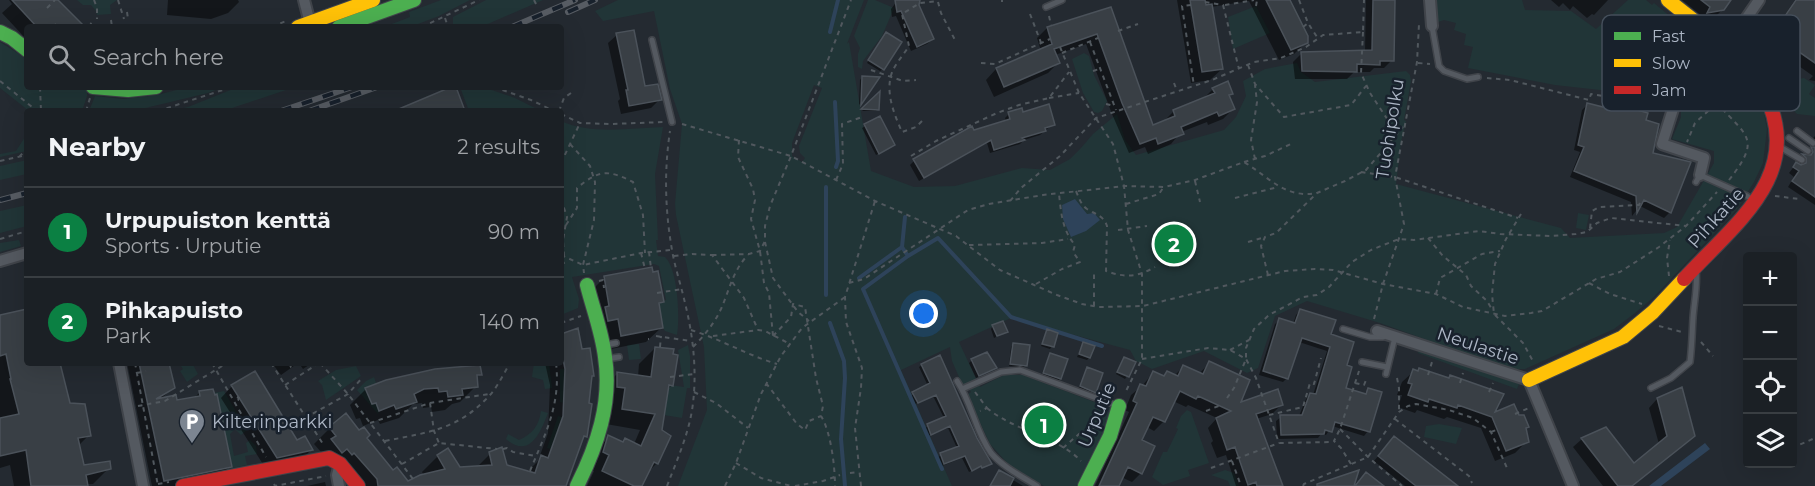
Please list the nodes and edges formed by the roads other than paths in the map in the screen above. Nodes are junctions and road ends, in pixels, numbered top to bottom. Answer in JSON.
{"nodes":[{"id":1,"x":304,"y":0,"type":"edge"},
{"id":2,"x":373,"y":0,"type":"edge"},
{"id":3,"x":414,"y":0,"type":"edge"},
{"id":4,"x":1062,"y":0,"type":"edge"},
{"id":5,"x":1430,"y":0,"type":"edge"},
{"id":6,"x":1668,"y":0,"type":"edge"},
{"id":7,"x":1759,"y":0,"type":"edge"},
{"id":8,"x":1046,"y":6,"type":"dead end"},
{"id":9,"x":1686,"y":15,"type":"edge"},
{"id":10,"x":1749,"y":15,"type":"edge"},
{"id":11,"x":303,"y":23,"type":"edge"},
{"id":12,"x":347,"y":24,"type":"edge"},
{"id":13,"x":1432,"y":26,"type":"joint"},
{"id":14,"x":0,"y":32,"type":"edge"},
{"id":15,"x":652,"y":40,"type":"dead end"},
{"id":16,"x":24,"y":48,"type":"edge"},
{"id":17,"x":1478,"y":77,"type":"road end"},
{"id":18,"x":1672,"y":111,"type":"edge"},
{"id":19,"x":1773,"y":111,"type":"edge"},
{"id":20,"x":672,"y":122,"type":"road end"},
{"id":21,"x":1797,"y":130,"type":"dead end"},
{"id":22,"x":1784,"y":142,"type":"junction"},
{"id":23,"x":1813,"y":143,"type":"dead end"},
{"id":24,"x":1808,"y":151,"type":"dead end"},
{"id":25,"x":1802,"y":160,"type":"dead end"},
{"id":26,"x":1698,"y":178,"type":"joint"},
{"id":27,"x":1756,"y":203,"type":"junction"},
{"id":28,"x":24,"y":254,"type":"edge"},
{"id":29,"x":0,"y":259,"type":"edge"},
{"id":30,"x":1696,"y":267,"type":"junction"},
{"id":31,"x":587,"y":285,"type":"dead end"},
{"id":32,"x":1376,"y":325,"type":"road end"},
{"id":33,"x":1343,"y":328,"type":"dead end"},
{"id":34,"x":1396,"y":337,"type":"junction"},
{"id":35,"x":1362,"y":362,"type":"road end"},
{"id":36,"x":120,"y":366,"type":"edge"},
{"id":37,"x":1529,"y":380,"type":"junction"},
{"id":38,"x":957,"y":381,"type":"dead end"},
{"id":39,"x":1651,"y":388,"type":"dead end"},
{"id":40,"x":962,"y":389,"type":"junction"},
{"id":41,"x":1116,"y":413,"type":"joint"},
{"id":42,"x":336,"y":471,"type":"edge"},
{"id":43,"x":583,"y":479,"type":"edge"},
{"id":44,"x":215,"y":483,"type":"edge"},
{"id":45,"x":143,"y":486,"type":"edge"},
{"id":46,"x":183,"y":486,"type":"edge"},
{"id":47,"x":358,"y":486,"type":"edge"},
{"id":48,"x":1037,"y":486,"type":"edge"},
{"id":49,"x":1084,"y":486,"type":"edge"},
{"id":50,"x":1573,"y":486,"type":"edge"}],
"edges":[{"from":1,"to":11,"type":"street"},
{"from":2,"to":11,"type":"street"},
{"from":3,"to":12,"type":"street"},
{"from":4,"to":8,"type":"lane"},
{"from":5,"to":13,"type":"street"},
{"from":6,"to":9,"type":"street","name":"Pihkatie"},
{"from":7,"to":10,"type":"street"},
{"from":13,"to":17,"type":"lane"},
{"from":14,"to":16,"type":"street"},
{"from":15,"to":20,"type":"lane"},
{"from":18,"to":26,"type":"street"},
{"from":19,"to":22,"type":"street","name":"Pihkatie"},
{"from":21,"to":23,"type":"lane"},
{"from":22,"to":24,"type":"lane"},
{"from":22,"to":25,"type":"lane"},
{"from":22,"to":27,"type":"street","name":"Pihkatie"},
{"from":26,"to":27,"type":"lane"},
{"from":27,"to":30,"type":"street","name":"Pihkatie"},
{"from":28,"to":29,"type":"street"},
{"from":30,"to":37,"type":"street","name":"Pihkatie"},
{"from":30,"to":39,"type":"lane"},
{"from":31,"to":43,"type":"street"},
{"from":32,"to":34,"type":"street","name":"Neulastie"},
{"from":33,"to":34,"type":"lane"},
{"from":34,"to":35,"type":"lane"},
{"from":34,"to":37,"type":"street","name":"Neulastie"},
{"from":36,"to":45,"type":"street"},
{"from":37,"to":50,"type":"street","name":"Neulastie"},
{"from":38,"to":40,"type":"lane"},
{"from":40,"to":41,"type":"lane"},
{"from":40,"to":48,"type":"lane"},
{"from":41,"to":49,"type":"street","name":"Urputie"},
{"from":42,"to":44,"type":"street"},
{"from":42,"to":47,"type":"street"},
{"from":44,"to":46,"type":"street"}]}
